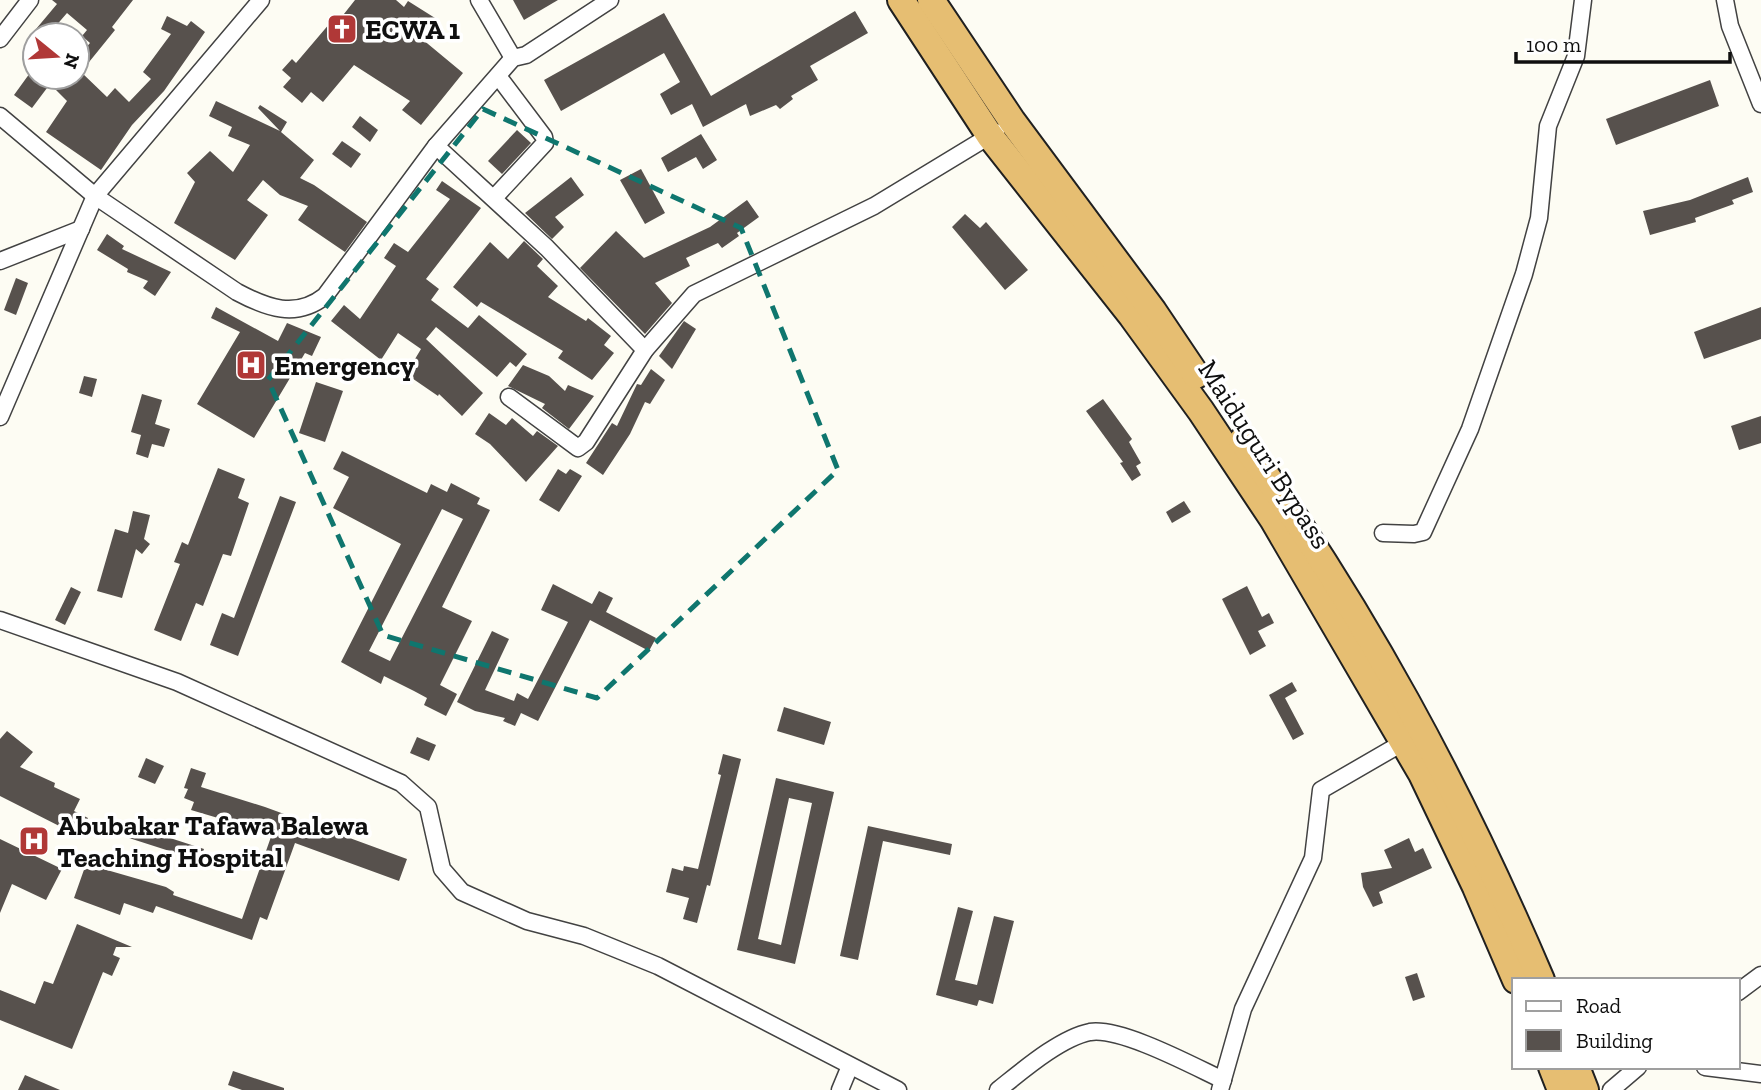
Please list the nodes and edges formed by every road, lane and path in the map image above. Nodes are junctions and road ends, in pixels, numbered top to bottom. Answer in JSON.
{"nodes":[{"id":1,"x":30,"y":0,"type":"edge"},
{"id":2,"x":261,"y":0,"type":"edge"},
{"id":3,"x":479,"y":0,"type":"edge"},
{"id":4,"x":610,"y":0,"type":"edge"},
{"id":5,"x":901,"y":0,"type":"edge"},
{"id":6,"x":931,"y":0,"type":"edge"},
{"id":7,"x":1583,"y":0,"type":"edge"},
{"id":8,"x":1725,"y":0,"type":"edge"},
{"id":9,"x":0,"y":39,"type":"edge"},
{"id":10,"x":513,"y":58,"type":"junction"},
{"id":11,"x":498,"y":76,"type":"junction"},
{"id":12,"x":1761,"y":104,"type":"edge"},
{"id":13,"x":0,"y":117,"type":"edge"},
{"id":14,"x":1012,"y":121,"type":"junction"},
{"id":15,"x":990,"y":136,"type":"junction"},
{"id":16,"x":436,"y":146,"type":"junction"},
{"id":17,"x":95,"y":196,"type":"junction"},
{"id":18,"x":494,"y":198,"type":"junction"},
{"id":19,"x":81,"y":229,"type":"junction"},
{"id":20,"x":0,"y":261,"type":"edge"},
{"id":21,"x":645,"y":350,"type":"junction"},
{"id":22,"x":509,"y":397,"type":"dead end"},
{"id":23,"x":0,"y":417,"type":"edge"},
{"id":24,"x":1383,"y":533,"type":"dead end"},
{"id":25,"x":0,"y":620,"type":"edge"},
{"id":26,"x":1404,"y":742,"type":"junction"},
{"id":27,"x":1761,"y":975,"type":"edge"},
{"id":28,"x":1515,"y":978,"type":"edge"},
{"id":29,"x":1540,"y":978,"type":"edge"},
{"id":30,"x":1740,"y":991,"type":"edge"},
{"id":31,"x":850,"y":1066,"type":"junction"},
{"id":32,"x":1553,"y":1069,"type":"edge"},
{"id":33,"x":1577,"y":1069,"type":"edge"},
{"id":34,"x":1636,"y":1069,"type":"edge"},
{"id":35,"x":1721,"y":1069,"type":"edge"},
{"id":36,"x":1761,"y":1074,"type":"edge"},
{"id":37,"x":1222,"y":1085,"type":"edge"},
{"id":38,"x":840,"y":1090,"type":"edge"},
{"id":39,"x":898,"y":1090,"type":"edge"},
{"id":40,"x":998,"y":1090,"type":"edge"},
{"id":41,"x":1561,"y":1090,"type":"edge"},
{"id":42,"x":1585,"y":1090,"type":"edge"},
{"id":43,"x":1611,"y":1090,"type":"edge"}],
"edges":[{"from":1,"to":9,"type":"street"},
{"from":2,"to":17,"type":"street"},
{"from":3,"to":10,"type":"street"},
{"from":4,"to":10,"type":"street"},
{"from":5,"to":15,"type":"highway","name":"Maiduguri Bypass"},
{"from":6,"to":14,"type":"highway","name":"Maiduguri Bypass"},
{"from":7,"to":24,"type":"street"},
{"from":8,"to":12,"type":"street"},
{"from":10,"to":11,"type":"street"},
{"from":11,"to":16,"type":"street"},
{"from":11,"to":18,"type":"street"},
{"from":13,"to":17,"type":"street"},
{"from":14,"to":15,"type":"street"},
{"from":14,"to":29,"type":"highway","name":"Maiduguri Bypass"},
{"from":15,"to":21,"type":"street"},
{"from":15,"to":26,"type":"highway","name":"Maiduguri Bypass"},
{"from":16,"to":17,"type":"street"},
{"from":16,"to":18,"type":"street"},
{"from":17,"to":19,"type":"street"},
{"from":18,"to":21,"type":"street"},
{"from":19,"to":20,"type":"street"},
{"from":19,"to":23,"type":"street"},
{"from":21,"to":22,"type":"street"},
{"from":25,"to":31,"type":"street"},
{"from":26,"to":28,"type":"highway","name":"Maiduguri Bypass"},
{"from":26,"to":37,"type":"street"},
{"from":27,"to":30,"type":"street"},
{"from":31,"to":38,"type":"street"},
{"from":31,"to":39,"type":"street"},
{"from":32,"to":41,"type":"highway"},
{"from":33,"to":42,"type":"highway"},
{"from":34,"to":43,"type":"street"},
{"from":35,"to":36,"type":"street"},
{"from":37,"to":40,"type":"street"}]}
